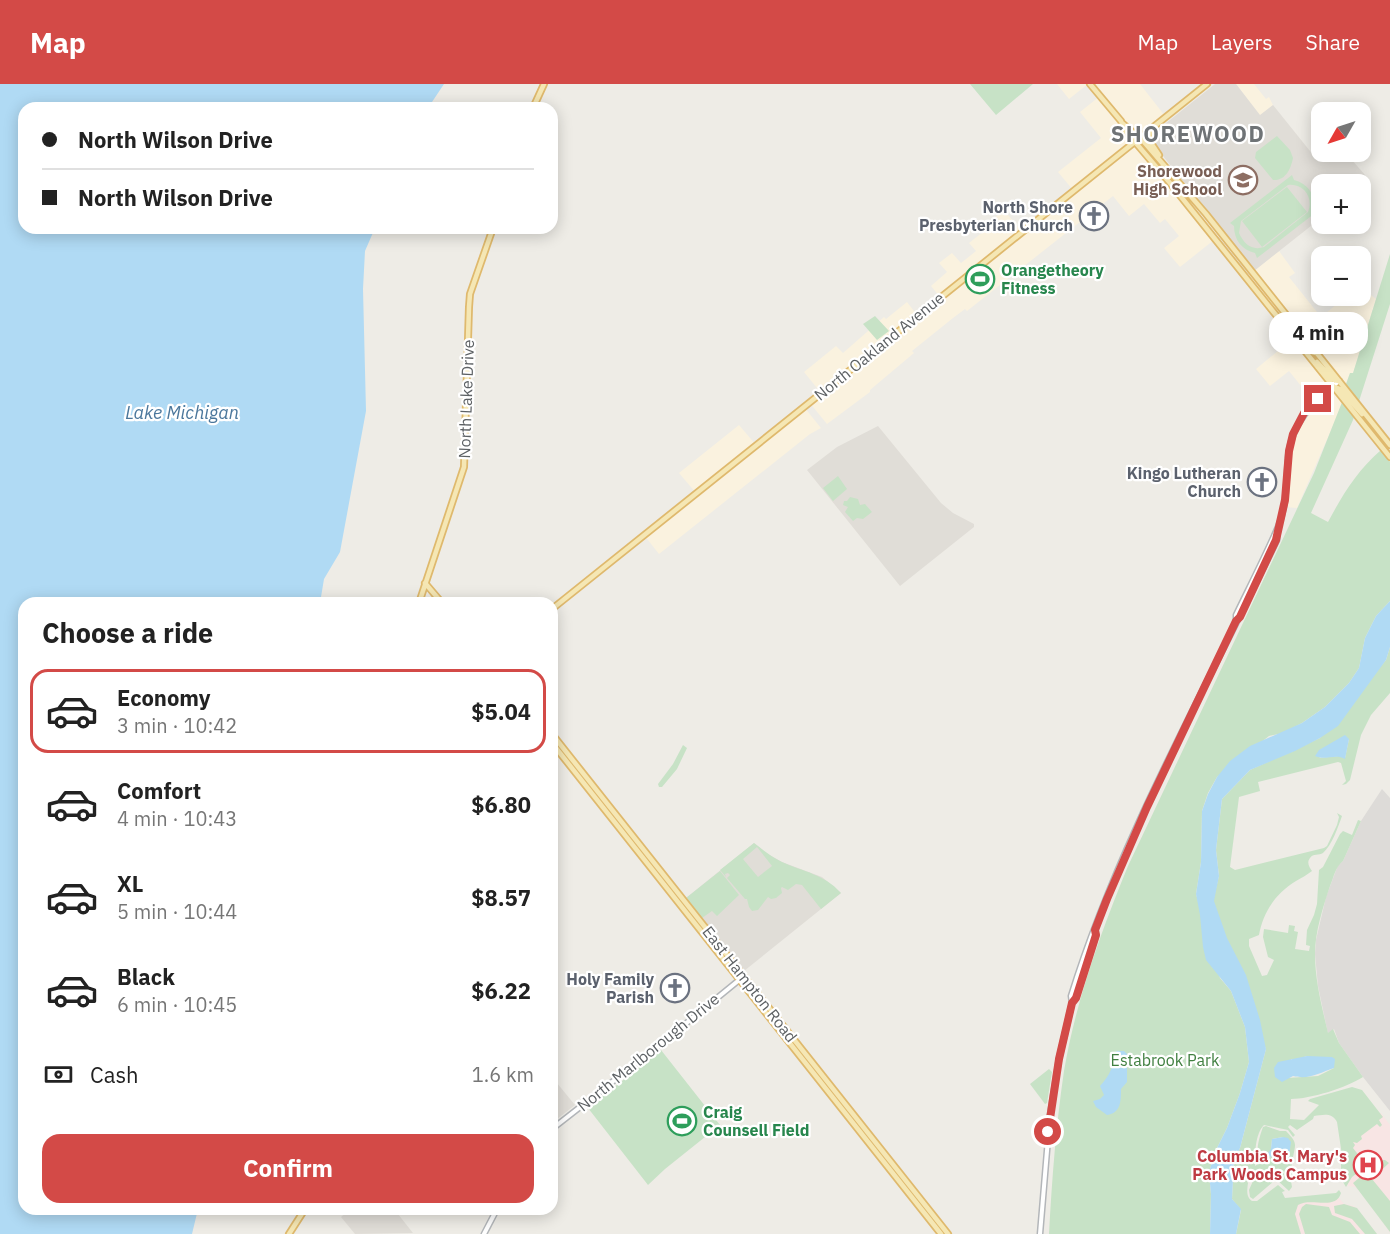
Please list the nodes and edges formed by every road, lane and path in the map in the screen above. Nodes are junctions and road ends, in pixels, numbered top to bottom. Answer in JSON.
{"nodes":[{"id":1,"x":544,"y":84,"type":"edge"},
{"id":2,"x":1090,"y":84,"type":"edge"},
{"id":3,"x":1207,"y":84,"type":"edge"},
{"id":4,"x":536,"y":102,"type":"edge"},
{"id":5,"x":1122,"y":123,"type":"junction"},
{"id":6,"x":1150,"y":128,"type":"junction"},
{"id":7,"x":1139,"y":137,"type":"junction"},
{"id":8,"x":1134,"y":141,"type":"junction"},
{"id":9,"x":1171,"y":172,"type":"junction"},
{"id":10,"x":1170,"y":183,"type":"junction"},
{"id":11,"x":1196,"y":202,"type":"junction"},
{"id":12,"x":491,"y":234,"type":"edge"},
{"id":13,"x":1295,"y":337,"type":"junction"},
{"id":14,"x":1316,"y":353,"type":"junction"},
{"id":15,"x":1310,"y":357,"type":"junction"},
{"id":16,"x":1339,"y":381,"type":"junction"},
{"id":17,"x":1332,"y":386,"type":"junction"},
{"id":18,"x":1356,"y":415,"type":"junction"},
{"id":19,"x":1372,"y":423,"type":"junction"},
{"id":20,"x":1390,"y":445,"type":"edge"},
{"id":21,"x":1390,"y":457,"type":"edge"},
{"id":22,"x":425,"y":583,"type":"junction"},
{"id":23,"x":420,"y":597,"type":"edge"},
{"id":24,"x":437,"y":597,"type":"edge"},
{"id":25,"x":558,"y":604,"type":"edge"},
{"id":26,"x":558,"y":742,"type":"edge"},
{"id":27,"x":558,"y":749,"type":"edge"},
{"id":28,"x":742,"y":977,"type":"junction"},
{"id":29,"x":558,"y":1124,"type":"edge"},
{"id":30,"x":301,"y":1215,"type":"edge"},
{"id":31,"x":494,"y":1215,"type":"edge"},
{"id":32,"x":289,"y":1234,"type":"edge"},
{"id":33,"x":484,"y":1234,"type":"edge"},
{"id":34,"x":941,"y":1234,"type":"edge"},
{"id":35,"x":948,"y":1234,"type":"edge"},
{"id":36,"x":1040,"y":1234,"type":"edge"}],
"edges":[{"from":1,"to":4,"type":"main road"},
{"from":2,"to":5,"type":"main road"},
{"from":3,"to":6,"type":"main road","name":"North Oakland Avenue"},
{"from":5,"to":7,"type":"main road"},
{"from":5,"to":8,"type":"main road"},
{"from":6,"to":7,"type":"main road","name":"North Oakland Avenue"},
{"from":6,"to":9,"type":"main road"},
{"from":7,"to":8,"type":"main road","name":"North Oakland Avenue"},
{"from":7,"to":9,"type":"main road"},
{"from":8,"to":10,"type":"main road"},
{"from":8,"to":25,"type":"main road","name":"North Oakland Avenue"},
{"from":9,"to":11,"type":"main road"},
{"from":10,"to":11,"type":"main road"},
{"from":10,"to":13,"type":"main road"},
{"from":11,"to":14,"type":"main road"},
{"from":12,"to":22,"type":"main road","name":"North Lake Drive"},
{"from":13,"to":14,"type":"main road"},
{"from":13,"to":15,"type":"main road"},
{"from":14,"to":16,"type":"main road"},
{"from":15,"to":16,"type":"main road"},
{"from":15,"to":17,"type":"main road"},
{"from":16,"to":17,"type":"street"},
{"from":16,"to":19,"type":"main road"},
{"from":17,"to":18,"type":"main road"},
{"from":17,"to":19,"type":"main road"},
{"from":17,"to":36,"type":"street"},
{"from":18,"to":19,"type":"main road"},
{"from":18,"to":21,"type":"main road"},
{"from":19,"to":20,"type":"main road"},
{"from":22,"to":23,"type":"main road","name":"North Lake Drive"},
{"from":22,"to":24,"type":"main road"},
{"from":26,"to":28,"type":"main road","name":"East Hampton Road"},
{"from":27,"to":28,"type":"main road","name":"East Hampton Road"},
{"from":28,"to":29,"type":"street","name":"North Marlborough Drive"},
{"from":28,"to":34,"type":"main road","name":"East Hampton Road"},
{"from":28,"to":35,"type":"main road","name":"East Hampton Road"},
{"from":30,"to":32,"type":"main road"},
{"from":31,"to":33,"type":"street"}]}
